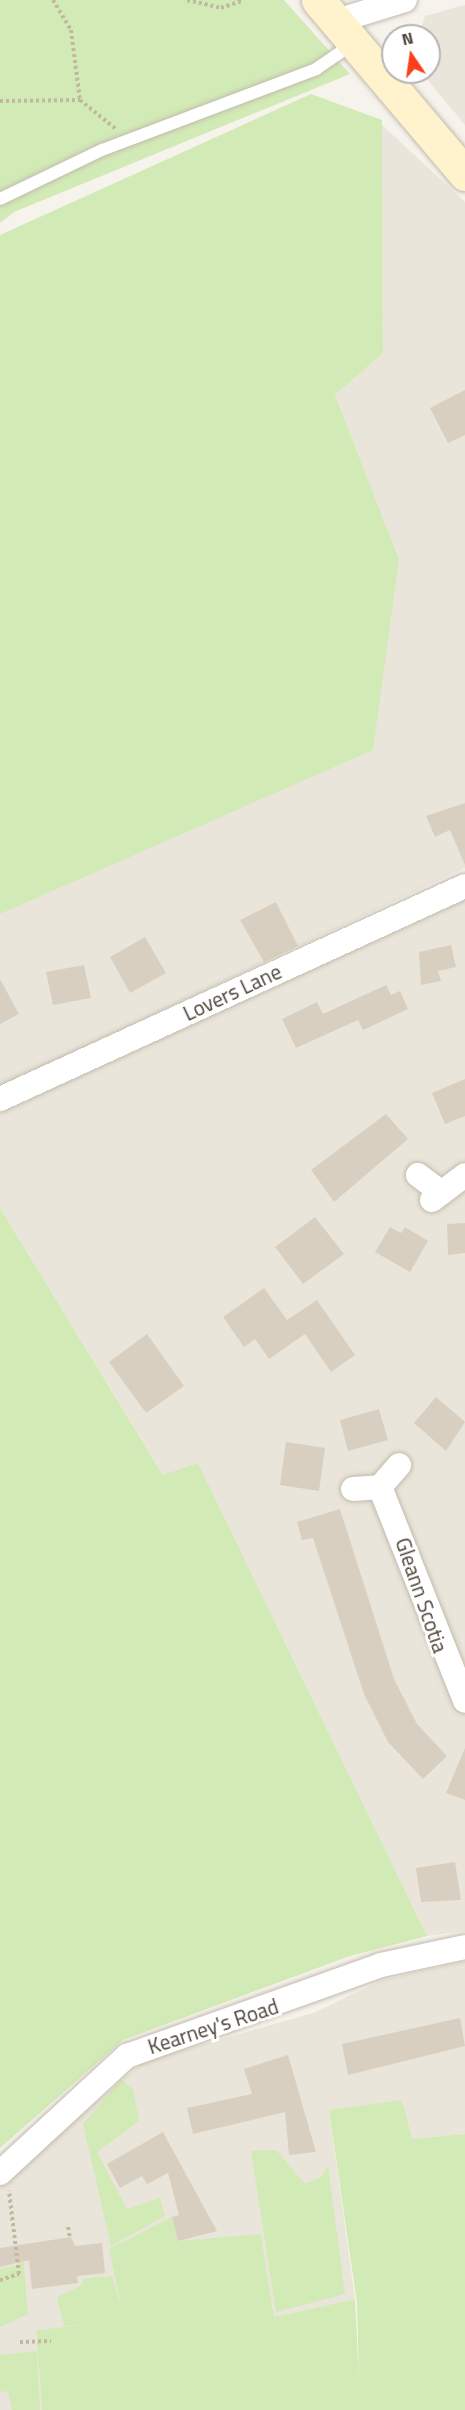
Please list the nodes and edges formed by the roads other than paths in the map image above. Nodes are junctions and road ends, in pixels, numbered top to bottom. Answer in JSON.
{"nodes":[{"id":1,"x":405,"y":0,"type":"edge"},
{"id":2,"x":336,"y":21,"type":"edge"},
{"id":3,"x":465,"y":174,"type":"edge"},
{"id":4,"x":0,"y":199,"type":"edge"},
{"id":5,"x":465,"y":886,"type":"edge"},
{"id":6,"x":0,"y":1100,"type":"edge"},
{"id":7,"x":418,"y":1175,"type":"dead end"},
{"id":8,"x":465,"y":1175,"type":"edge"},
{"id":9,"x":399,"y":1465,"type":"dead end"},
{"id":10,"x":380,"y":1488,"type":"junction"},
{"id":11,"x":353,"y":1489,"type":"dead end"},
{"id":12,"x":465,"y":1701,"type":"edge"},
{"id":13,"x":465,"y":1947,"type":"edge"},
{"id":14,"x":3,"y":2180,"type":"edge"}],
"edges":[{"from":1,"to":2,"type":"street"},
{"from":2,"to":3,"type":"street"},
{"from":2,"to":4,"type":"lane"},
{"from":5,"to":6,"type":"street","name":"Lovers Lane"},
{"from":7,"to":8,"type":"street"},
{"from":9,"to":10,"type":"street"},
{"from":10,"to":11,"type":"street"},
{"from":10,"to":12,"type":"street","name":"Gleann Scotia"},
{"from":13,"to":14,"type":"street","name":"Kearney's Road"}]}
